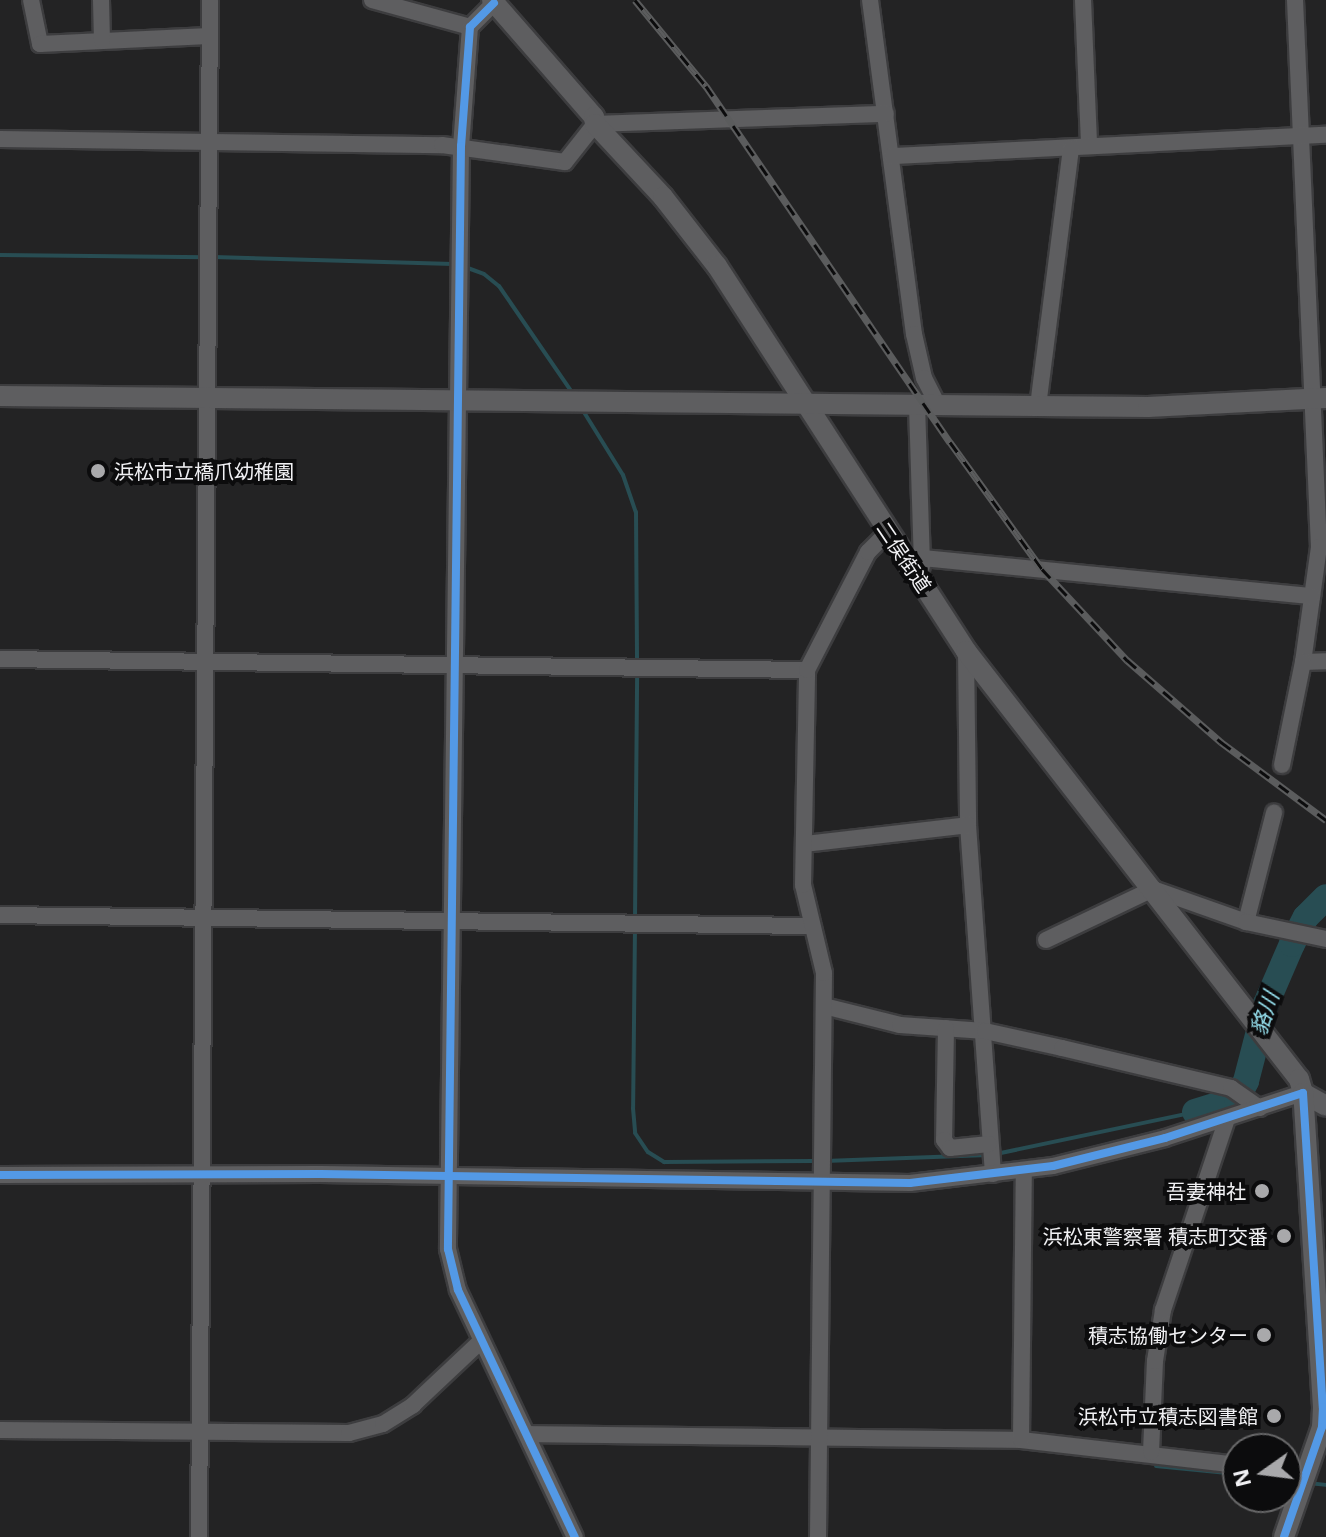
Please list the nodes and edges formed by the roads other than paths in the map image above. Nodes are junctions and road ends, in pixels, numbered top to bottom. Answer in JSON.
{"nodes":[{"id":1,"x":31,"y":0,"type":"edge"},
{"id":2,"x":101,"y":0,"type":"edge"},
{"id":3,"x":210,"y":0,"type":"edge"},
{"id":4,"x":372,"y":0,"type":"edge"},
{"id":5,"x":870,"y":0,"type":"edge"},
{"id":6,"x":1083,"y":0,"type":"edge"},
{"id":7,"x":1295,"y":0,"type":"edge"},
{"id":8,"x":493,"y":1,"type":"edge"},
{"id":9,"x":470,"y":27,"type":"junction"},
{"id":10,"x":209,"y":36,"type":"junction"},
{"id":11,"x":102,"y":41,"type":"junction"},
{"id":12,"x":886,"y":114,"type":"junction"},
{"id":13,"x":595,"y":124,"type":"junction"},
{"id":14,"x":1326,"y":135,"type":"edge"},
{"id":15,"x":1301,"y":136,"type":"junction"},
{"id":16,"x":0,"y":139,"type":"edge"},
{"id":17,"x":211,"y":141,"type":"junction"},
{"id":18,"x":461,"y":146,"type":"junction"},
{"id":19,"x":1089,"y":146,"type":"junction"},
{"id":20,"x":1071,"y":148,"type":"junction"},
{"id":21,"x":892,"y":156,"type":"junction"},
{"id":22,"x":0,"y":396,"type":"edge"},
{"id":23,"x":207,"y":398,"type":"junction"},
{"id":24,"x":1319,"y":398,"type":"edge"},
{"id":25,"x":458,"y":403,"type":"junction"},
{"id":26,"x":804,"y":403,"type":"junction"},
{"id":27,"x":917,"y":405,"type":"junction"},
{"id":28,"x":938,"y":405,"type":"junction"},
{"id":29,"x":1038,"y":406,"type":"junction"},
{"id":30,"x":887,"y":533,"type":"junction"},
{"id":31,"x":923,"y":558,"type":"junction"},
{"id":32,"x":920,"y":580,"type":"junction"},
{"id":33,"x":1312,"y":596,"type":"junction"},
{"id":34,"x":966,"y":651,"type":"junction"},
{"id":35,"x":0,"y":659,"type":"edge"},
{"id":36,"x":207,"y":661,"type":"junction"},
{"id":37,"x":1326,"y":661,"type":"edge"},
{"id":38,"x":1303,"y":662,"type":"junction"},
{"id":39,"x":457,"y":664,"type":"junction"},
{"id":40,"x":807,"y":670,"type":"junction"},
{"id":41,"x":1282,"y":765,"type":"dead end"},
{"id":42,"x":1274,"y":813,"type":"dead end"},
{"id":43,"x":968,"y":825,"type":"junction"},
{"id":44,"x":805,"y":844,"type":"junction"},
{"id":45,"x":1153,"y":889,"type":"junction"},
{"id":46,"x":0,"y":915,"type":"edge"},
{"id":47,"x":203,"y":918,"type":"junction"},
{"id":48,"x":453,"y":921,"type":"junction"},
{"id":49,"x":1246,"y":922,"type":"junction"},
{"id":50,"x":812,"y":926,"type":"junction"},
{"id":51,"x":1326,"y":939,"type":"edge"},
{"id":52,"x":1046,"y":940,"type":"dead end"},
{"id":53,"x":824,"y":1006,"type":"junction"},
{"id":54,"x":946,"y":1028,"type":"junction"},
{"id":55,"x":985,"y":1031,"type":"junction"},
{"id":56,"x":1303,"y":1093,"type":"junction"},
{"id":57,"x":1254,"y":1104,"type":"junction"},
{"id":58,"x":1326,"y":1106,"type":"edge"},
{"id":59,"x":1227,"y":1119,"type":"junction"},
{"id":60,"x":991,"y":1157,"type":"junction"},
{"id":61,"x":1024,"y":1170,"type":"junction"},
{"id":62,"x":201,"y":1174,"type":"junction"},
{"id":63,"x":0,"y":1175,"type":"edge"},
{"id":64,"x":451,"y":1176,"type":"junction"},
{"id":65,"x":822,"y":1178,"type":"junction"},
{"id":66,"x":1319,"y":1245,"type":"edge"},
{"id":67,"x":481,"y":1341,"type":"junction"},
{"id":68,"x":1324,"y":1422,"type":"edge"},
{"id":69,"x":0,"y":1430,"type":"edge"},
{"id":70,"x":202,"y":1431,"type":"junction"},
{"id":71,"x":528,"y":1434,"type":"junction"},
{"id":72,"x":820,"y":1439,"type":"junction"},
{"id":73,"x":1021,"y":1440,"type":"junction"},
{"id":74,"x":1151,"y":1452,"type":"junction"},
{"id":75,"x":1222,"y":1463,"type":"edge"},
{"id":76,"x":1302,"y":1468,"type":"edge"},
{"id":77,"x":1289,"y":1513,"type":"edge"},
{"id":78,"x":199,"y":1537,"type":"edge"},
{"id":79,"x":575,"y":1537,"type":"edge"},
{"id":80,"x":818,"y":1537,"type":"edge"},
{"id":81,"x":1284,"y":1537,"type":"edge"}],
"edges":[{"from":1,"to":11,"type":"street"},
{"from":2,"to":11,"type":"street"},
{"from":3,"to":10,"type":"street"},
{"from":4,"to":9,"type":"street"},
{"from":5,"to":12,"type":"street"},
{"from":6,"to":19,"type":"street"},
{"from":7,"to":15,"type":"street"},
{"from":8,"to":9,"type":"street"},
{"from":8,"to":13,"type":"street","name":"二俣街道"},
{"from":9,"to":18,"type":"street"},
{"from":10,"to":11,"type":"street"},
{"from":10,"to":17,"type":"street"},
{"from":12,"to":13,"type":"street"},
{"from":12,"to":21,"type":"street"},
{"from":13,"to":18,"type":"street"},
{"from":13,"to":26,"type":"street","name":"二俣街道"},
{"from":14,"to":15,"type":"street"},
{"from":15,"to":19,"type":"street"},
{"from":15,"to":24,"type":"street"},
{"from":16,"to":17,"type":"street"},
{"from":17,"to":18,"type":"street"},
{"from":17,"to":23,"type":"street"},
{"from":18,"to":25,"type":"street"},
{"from":19,"to":20,"type":"street"},
{"from":20,"to":21,"type":"street"},
{"from":20,"to":29,"type":"street"},
{"from":21,"to":28,"type":"street"},
{"from":22,"to":23,"type":"street"},
{"from":23,"to":25,"type":"street"},
{"from":23,"to":36,"type":"street"},
{"from":24,"to":29,"type":"street"},
{"from":24,"to":33,"type":"street"},
{"from":25,"to":26,"type":"street"},
{"from":25,"to":39,"type":"street"},
{"from":26,"to":27,"type":"street"},
{"from":26,"to":30,"type":"street","name":"二俣街道"},
{"from":27,"to":28,"type":"street"},
{"from":27,"to":31,"type":"street"},
{"from":28,"to":29,"type":"street"},
{"from":30,"to":32,"type":"street","name":"二俣街道"},
{"from":30,"to":40,"type":"street"},
{"from":31,"to":32,"type":"street"},
{"from":31,"to":33,"type":"street"},
{"from":32,"to":34,"type":"street","name":"二俣街道"},
{"from":33,"to":38,"type":"street"},
{"from":34,"to":43,"type":"street"},
{"from":34,"to":45,"type":"street","name":"二俣街道"},
{"from":35,"to":36,"type":"street"},
{"from":36,"to":39,"type":"street"},
{"from":36,"to":47,"type":"street"},
{"from":37,"to":38,"type":"street"},
{"from":38,"to":41,"type":"street"},
{"from":39,"to":40,"type":"street"},
{"from":39,"to":48,"type":"street"},
{"from":40,"to":44,"type":"street"},
{"from":42,"to":49,"type":"street"},
{"from":43,"to":44,"type":"street"},
{"from":43,"to":55,"type":"street"},
{"from":44,"to":50,"type":"street"},
{"from":45,"to":49,"type":"street"},
{"from":45,"to":52,"type":"street"},
{"from":45,"to":56,"type":"street","name":"二俣街道"},
{"from":46,"to":47,"type":"street"},
{"from":47,"to":48,"type":"street"},
{"from":47,"to":62,"type":"street"},
{"from":48,"to":50,"type":"street"},
{"from":48,"to":64,"type":"street"},
{"from":49,"to":51,"type":"street"},
{"from":50,"to":53,"type":"street"},
{"from":53,"to":54,"type":"street"},
{"from":53,"to":65,"type":"street"},
{"from":54,"to":55,"type":"street"},
{"from":54,"to":60,"type":"street"},
{"from":55,"to":57,"type":"street"},
{"from":55,"to":60,"type":"street"},
{"from":56,"to":57,"type":"street"},
{"from":56,"to":58,"type":"street","name":"二俣街道"},
{"from":56,"to":66,"type":"street"},
{"from":57,"to":59,"type":"street"},
{"from":59,"to":61,"type":"street"},
{"from":59,"to":74,"type":"street"},
{"from":60,"to":61,"type":"street"},
{"from":60,"to":65,"type":"street"},
{"from":61,"to":73,"type":"street"},
{"from":62,"to":63,"type":"street"},
{"from":62,"to":64,"type":"street"},
{"from":62,"to":70,"type":"street"},
{"from":64,"to":65,"type":"street"},
{"from":64,"to":67,"type":"street"},
{"from":65,"to":72,"type":"street"},
{"from":66,"to":68,"type":"street"},
{"from":67,"to":70,"type":"street"},
{"from":67,"to":71,"type":"street"},
{"from":68,"to":76,"type":"street"},
{"from":69,"to":70,"type":"street"},
{"from":70,"to":78,"type":"street"},
{"from":71,"to":72,"type":"street"},
{"from":71,"to":79,"type":"street"},
{"from":72,"to":73,"type":"street"},
{"from":72,"to":80,"type":"street"},
{"from":73,"to":74,"type":"street"},
{"from":74,"to":75,"type":"street"},
{"from":77,"to":81,"type":"street"}]}
